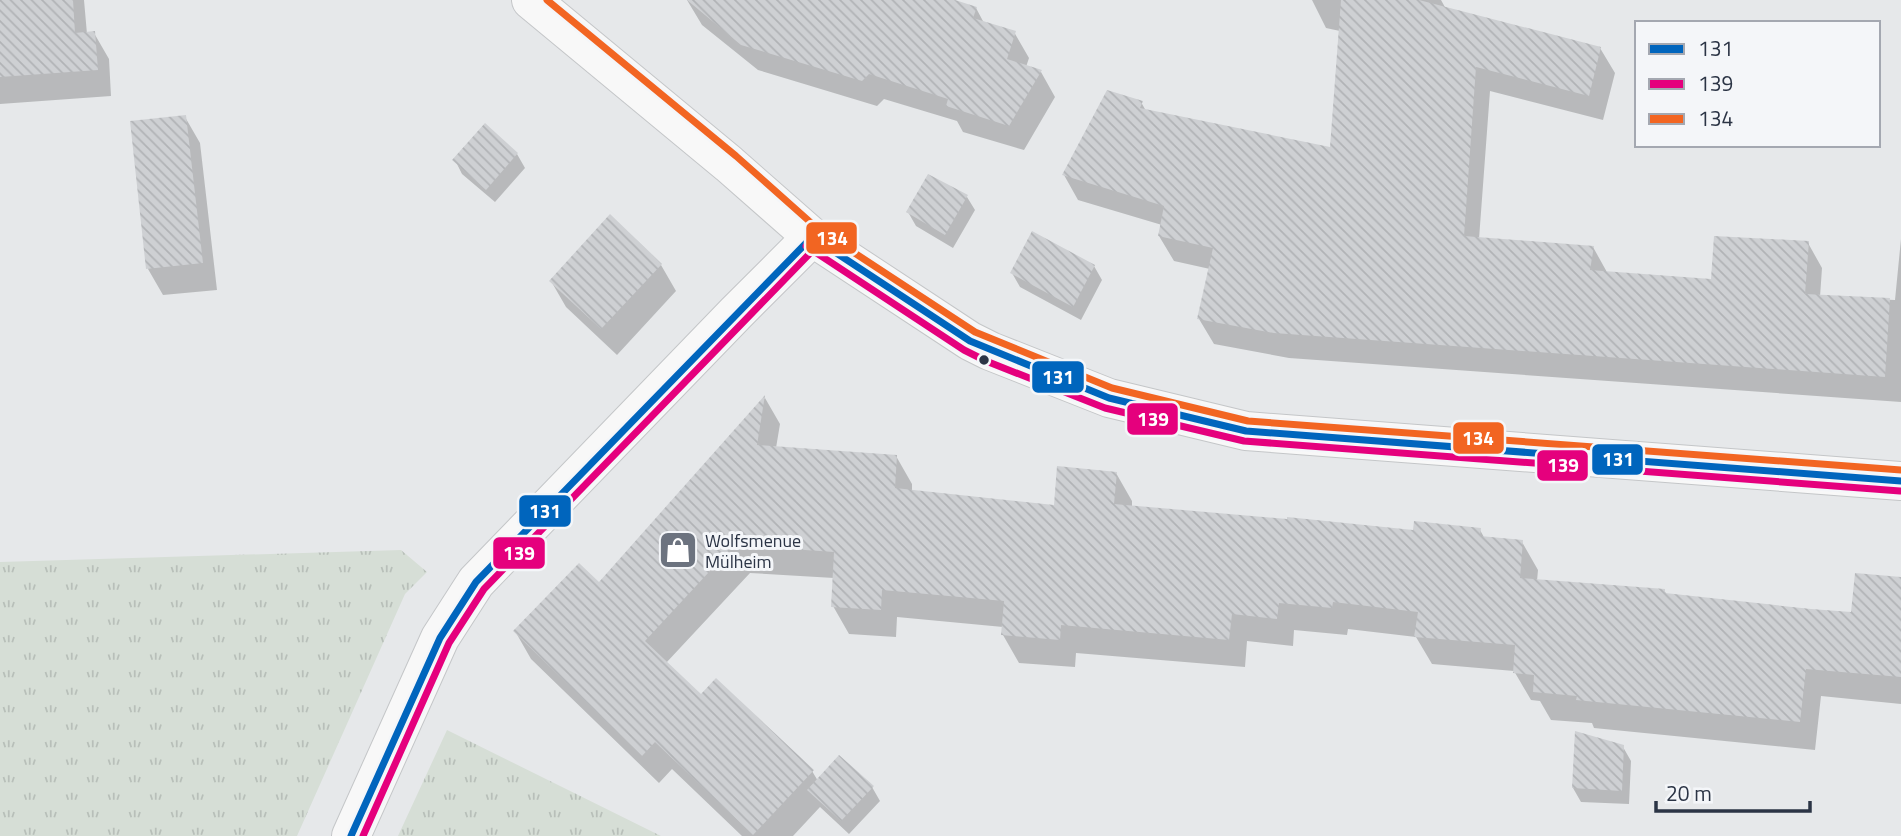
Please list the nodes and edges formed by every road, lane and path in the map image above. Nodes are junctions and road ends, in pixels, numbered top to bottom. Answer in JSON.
{"nodes":[{"id":1,"x":531,"y":0,"type":"edge"},
{"id":2,"x":812,"y":237,"type":"junction"},
{"id":3,"x":1901,"y":481,"type":"edge"},
{"id":4,"x":351,"y":836,"type":"edge"}],
"edges":[{"from":1,"to":2,"type":"street"},
{"from":2,"to":3,"type":"street"},
{"from":2,"to":4,"type":"street"}]}
